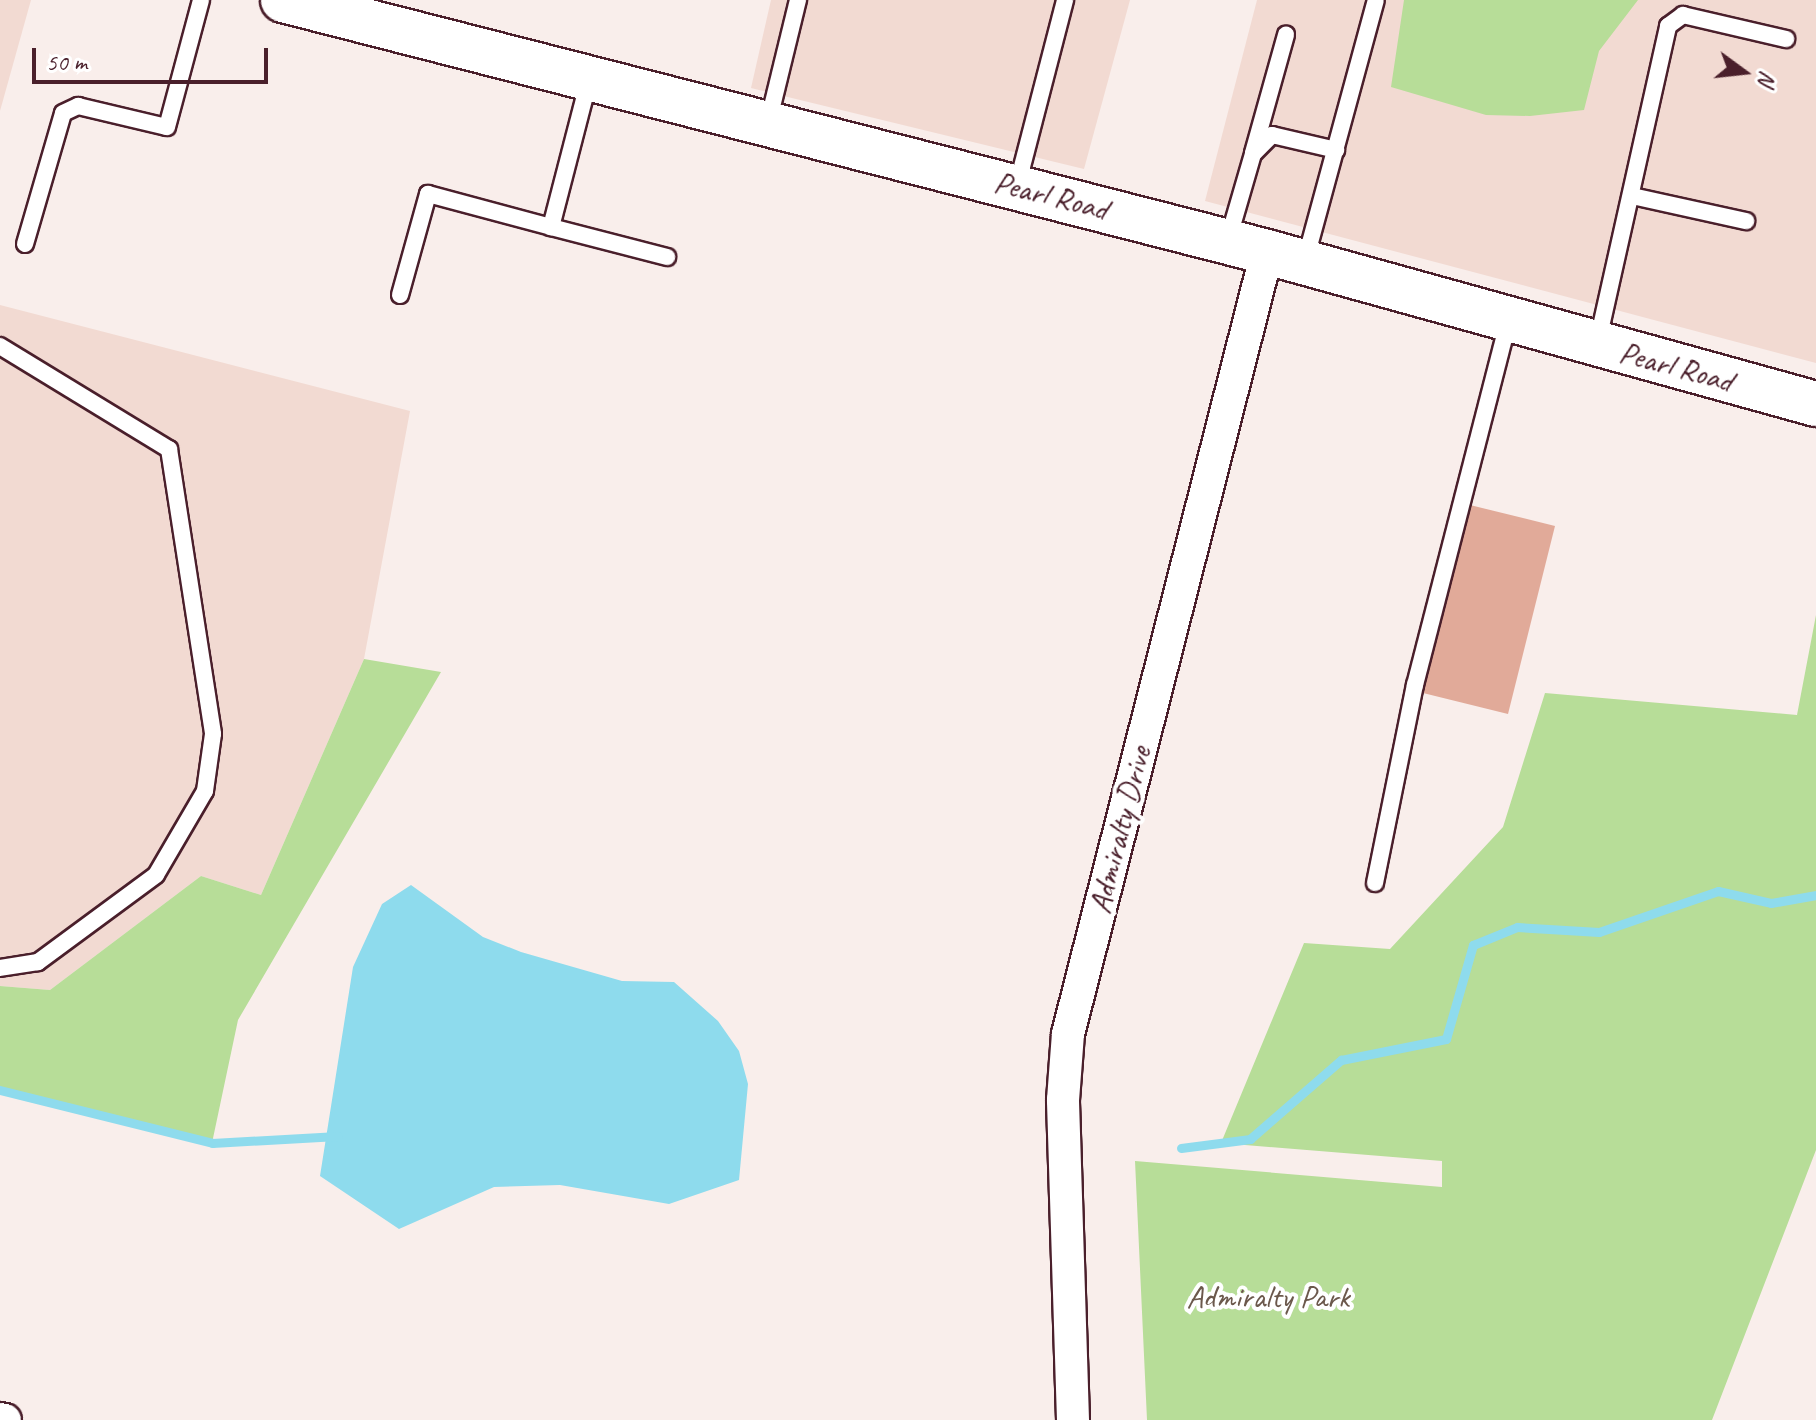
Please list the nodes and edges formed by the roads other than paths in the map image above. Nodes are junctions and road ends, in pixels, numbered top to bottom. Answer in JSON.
{"nodes":[{"id":1,"x":201,"y":0,"type":"edge"},
{"id":2,"x":283,"y":0,"type":"edge"},
{"id":3,"x":798,"y":0,"type":"edge"},
{"id":4,"x":1065,"y":0,"type":"edge"},
{"id":5,"x":1376,"y":0,"type":"edge"},
{"id":6,"x":1286,"y":35,"type":"dead end"},
{"id":7,"x":1786,"y":39,"type":"dead end"},
{"id":8,"x":589,"y":78,"type":"junction"},
{"id":9,"x":768,"y":124,"type":"junction"},
{"id":10,"x":1336,"y":150,"type":"junction"},
{"id":11,"x":1253,"y":154,"type":"junction"},
{"id":12,"x":1017,"y":188,"type":"junction"},
{"id":13,"x":1632,"y":196,"type":"junction"},
{"id":14,"x":1746,"y":221,"type":"dead end"},
{"id":15,"x":551,"y":227,"type":"junction"},
{"id":16,"x":25,"y":244,"type":"dead end"},
{"id":17,"x":1267,"y":252,"type":"junction"},
{"id":18,"x":667,"y":257,"type":"dead end"},
{"id":19,"x":400,"y":295,"type":"dead end"},
{"id":20,"x":1508,"y":320,"type":"junction"},
{"id":21,"x":0,"y":346,"type":"edge"},
{"id":22,"x":1596,"y":346,"type":"junction"},
{"id":23,"x":1816,"y":404,"type":"edge"},
{"id":24,"x":1375,"y":883,"type":"dead end"},
{"id":25,"x":0,"y":968,"type":"edge"},
{"id":26,"x":1073,"y":1420,"type":"edge"}],
"edges":[{"from":1,"to":16,"type":"lane"},
{"from":2,"to":8,"type":"main road","name":"Pearl Road"},
{"from":3,"to":9,"type":"lane"},
{"from":4,"to":12,"type":"lane"},
{"from":5,"to":10,"type":"lane"},
{"from":6,"to":11,"type":"lane"},
{"from":7,"to":13,"type":"lane"},
{"from":8,"to":9,"type":"main road","name":"Pearl Road"},
{"from":8,"to":15,"type":"lane"},
{"from":9,"to":12,"type":"main road","name":"Pearl Road"},
{"from":10,"to":11,"type":"lane"},
{"from":10,"to":17,"type":"lane"},
{"from":11,"to":17,"type":"lane"},
{"from":12,"to":17,"type":"main road","name":"Pearl Road"},
{"from":13,"to":14,"type":"lane"},
{"from":13,"to":22,"type":"lane"},
{"from":15,"to":18,"type":"lane"},
{"from":15,"to":19,"type":"lane"},
{"from":17,"to":20,"type":"main road","name":"Pearl Road"},
{"from":17,"to":26,"type":"street","name":"Admiralty Drive"},
{"from":20,"to":22,"type":"main road","name":"Pearl Road"},
{"from":20,"to":24,"type":"lane"},
{"from":21,"to":25,"type":"lane"},
{"from":22,"to":23,"type":"main road","name":"Pearl Road"}]}
